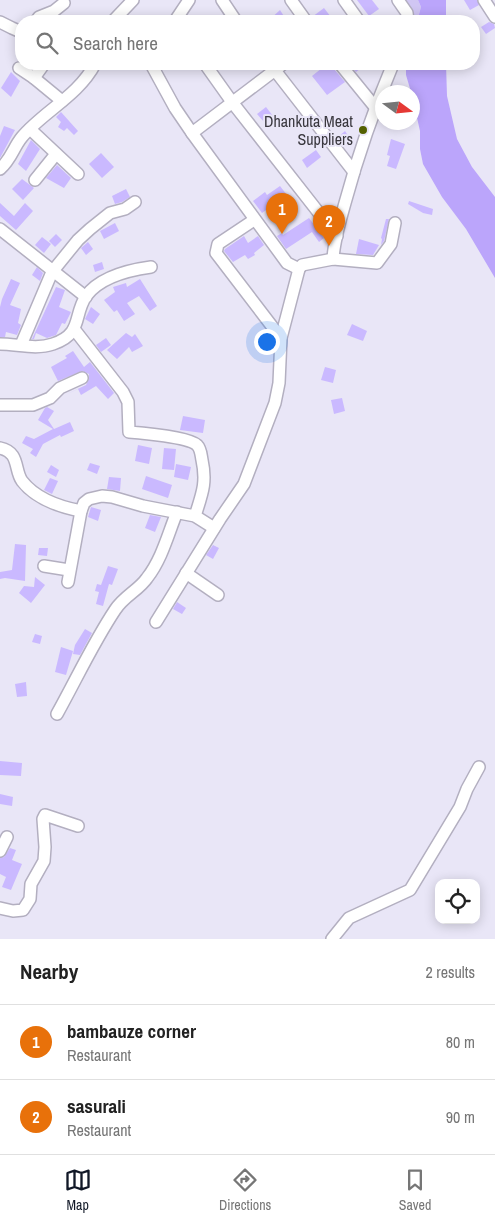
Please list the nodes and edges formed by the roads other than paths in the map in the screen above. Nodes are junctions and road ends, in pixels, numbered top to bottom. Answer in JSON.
{"nodes":[{"id":1,"x":133,"y":0,"type":"edge"},
{"id":2,"x":189,"y":0,"type":"edge"},
{"id":3,"x":222,"y":0,"type":"edge"},
{"id":4,"x":291,"y":0,"type":"edge"},
{"id":5,"x":344,"y":0,"type":"edge"},
{"id":6,"x":398,"y":0,"type":"edge"},
{"id":7,"x":484,"y":0,"type":"edge"},
{"id":8,"x":64,"y":3,"type":"dead end"},
{"id":9,"x":44,"y":15,"type":"edge"},
{"id":10,"x":119,"y":15,"type":"edge"},
{"id":11,"x":179,"y":15,"type":"edge"},
{"id":12,"x":232,"y":15,"type":"edge"},
{"id":13,"x":302,"y":15,"type":"edge"},
{"id":14,"x":355,"y":15,"type":"edge"},
{"id":15,"x":406,"y":15,"type":"edge"},
{"id":16,"x":495,"y":17,"type":"edge"},
{"id":17,"x":0,"y":22,"type":"edge"},
{"id":18,"x":15,"y":29,"type":"edge"},
{"id":19,"x":22,"y":70,"type":"edge"},
{"id":20,"x":40,"y":70,"type":"edge"},
{"id":21,"x":91,"y":70,"type":"edge"},
{"id":22,"x":154,"y":70,"type":"edge"},
{"id":23,"x":209,"y":70,"type":"edge"},
{"id":24,"x":271,"y":70,"type":"edge"},
{"id":25,"x":279,"y":70,"type":"edge"},
{"id":26,"x":345,"y":70,"type":"edge"},
{"id":27,"x":390,"y":70,"type":"edge"},
{"id":28,"x":34,"y":78,"type":"junction"},
{"id":29,"x":384,"y":85,"type":"edge"},
{"id":30,"x":62,"y":101,"type":"junction"},
{"id":31,"x":232,"y":102,"type":"junction"},
{"id":32,"x":375,"y":107,"type":"joint"},
{"id":33,"x":30,"y":129,"type":"junction"},
{"id":34,"x":192,"y":133,"type":"junction"},
{"id":35,"x":56,"y":154,"type":"junction"},
{"id":36,"x":0,"y":169,"type":"edge"},
{"id":37,"x":354,"y":172,"type":"junction"},
{"id":38,"x":78,"y":174,"type":"dead end"},
{"id":39,"x":35,"y":180,"type":"dead end"},
{"id":40,"x":135,"y":202,"type":"dead end"},
{"id":41,"x":254,"y":220,"type":"junction"},
{"id":42,"x":395,"y":223,"type":"dead end"},
{"id":43,"x":0,"y":228,"type":"edge"},
{"id":44,"x":336,"y":236,"type":"junction"},
{"id":45,"x":333,"y":259,"type":"junction"},
{"id":46,"x":151,"y":267,"type":"dead end"},
{"id":47,"x":298,"y":269,"type":"junction"},
{"id":48,"x":52,"y":272,"type":"junction"},
{"id":49,"x":86,"y":297,"type":"junction"},
{"id":50,"x":74,"y":329,"type":"junction"},
{"id":51,"x":281,"y":338,"type":"junction"},
{"id":52,"x":0,"y":344,"type":"edge"},
{"id":53,"x":20,"y":345,"type":"junction"},
{"id":54,"x":82,"y":378,"type":"dead end"},
{"id":55,"x":0,"y":405,"type":"edge"},
{"id":56,"x":0,"y":448,"type":"edge"},
{"id":57,"x":80,"y":511,"type":"junction"},
{"id":58,"x":177,"y":512,"type":"junction"},
{"id":59,"x":195,"y":516,"type":"junction"},
{"id":60,"x":214,"y":528,"type":"junction"},
{"id":61,"x":44,"y":566,"type":"dead end"},
{"id":62,"x":186,"y":573,"type":"junction"},
{"id":63,"x":218,"y":595,"type":"dead end"},
{"id":64,"x":156,"y":622,"type":"dead end"},
{"id":65,"x":57,"y":714,"type":"dead end"},
{"id":66,"x":479,"y":767,"type":"dead end"},
{"id":67,"x":78,"y":826,"type":"dead end"},
{"id":68,"x":7,"y":837,"type":"dead end"},
{"id":69,"x":0,"y":851,"type":"edge"},
{"id":70,"x":0,"y":908,"type":"edge"},
{"id":71,"x":332,"y":939,"type":"edge"}],
"edges":[{"from":1,"to":10,"type":"street"},
{"from":2,"to":11,"type":"street"},
{"from":3,"to":12,"type":"street"},
{"from":4,"to":13,"type":"street"},
{"from":5,"to":14,"type":"street"},
{"from":6,"to":15,"type":"street"},
{"from":7,"to":16,"type":"street"},
{"from":8,"to":9,"type":"street"},
{"from":17,"to":18,"type":"street"},
{"from":19,"to":28,"type":"street"},
{"from":20,"to":28,"type":"street"},
{"from":21,"to":30,"type":"street"},
{"from":22,"to":34,"type":"street"},
{"from":23,"to":31,"type":"street"},
{"from":24,"to":31,"type":"street"},
{"from":25,"to":37,"type":"street"},
{"from":26,"to":32,"type":"street"},
{"from":27,"to":29,"type":"street"},
{"from":28,"to":30,"type":"street"},
{"from":30,"to":33,"type":"street"},
{"from":31,"to":34,"type":"street"},
{"from":31,"to":44,"type":"street"},
{"from":32,"to":37,"type":"street"},
{"from":33,"to":35,"type":"street"},
{"from":33,"to":36,"type":"street"},
{"from":34,"to":41,"type":"street"},
{"from":35,"to":38,"type":"street"},
{"from":35,"to":39,"type":"street"},
{"from":37,"to":44,"type":"street"},
{"from":40,"to":48,"type":"street"},
{"from":41,"to":47,"type":"street"},
{"from":41,"to":51,"type":"street"},
{"from":42,"to":45,"type":"street"},
{"from":43,"to":48,"type":"street"},
{"from":44,"to":45,"type":"street"},
{"from":45,"to":47,"type":"street"},
{"from":46,"to":49,"type":"street"},
{"from":47,"to":51,"type":"street"},
{"from":48,"to":49,"type":"street"},
{"from":48,"to":53,"type":"street"},
{"from":49,"to":50,"type":"street"},
{"from":50,"to":53,"type":"street"},
{"from":50,"to":59,"type":"street"},
{"from":51,"to":60,"type":"street"},
{"from":52,"to":53,"type":"street"},
{"from":54,"to":55,"type":"street"},
{"from":56,"to":57,"type":"street"},
{"from":57,"to":58,"type":"street"},
{"from":57,"to":61,"type":"street"},
{"from":58,"to":59,"type":"street"},
{"from":58,"to":65,"type":"street"},
{"from":59,"to":60,"type":"street"},
{"from":60,"to":62,"type":"street"},
{"from":62,"to":63,"type":"street"},
{"from":62,"to":64,"type":"street"},
{"from":66,"to":71,"type":"street"},
{"from":67,"to":70,"type":"street"},
{"from":68,"to":69,"type":"street"}]}
